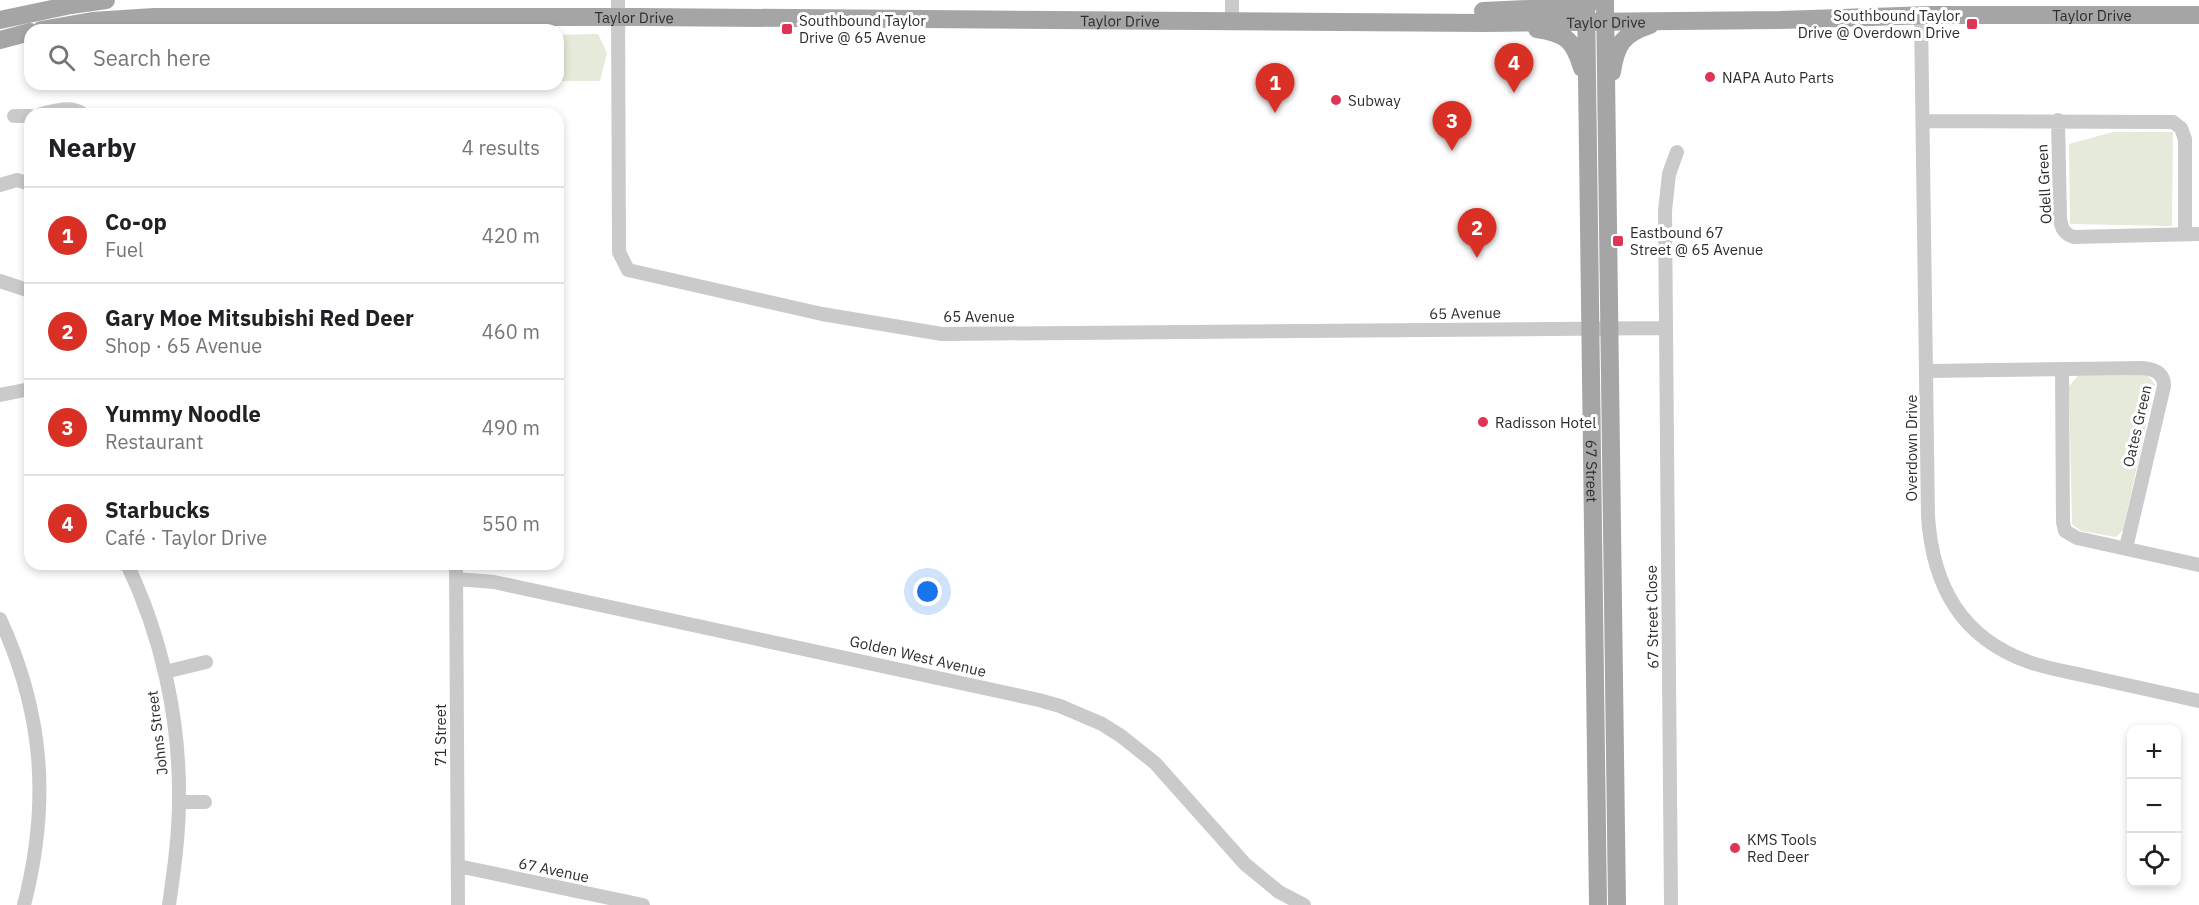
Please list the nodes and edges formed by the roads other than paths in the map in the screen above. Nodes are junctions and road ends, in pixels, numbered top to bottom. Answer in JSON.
{"nodes":[{"id":1,"x":106,"y":0,"type":"edge"},
{"id":2,"x":1232,"y":0,"type":"edge"},
{"id":3,"x":1605,"y":0,"type":"edge"},
{"id":4,"x":1589,"y":7,"type":"edge"},
{"id":5,"x":617,"y":9,"type":"edge"},
{"id":6,"x":2199,"y":15,"type":"edge"},
{"id":7,"x":1921,"y":16,"type":"junction"},
{"id":8,"x":0,"y":20,"type":"edge"},
{"id":9,"x":1232,"y":20,"type":"junction"},
{"id":10,"x":1386,"y":22,"type":"junction"},
{"id":11,"x":1605,"y":22,"type":"junction"},
{"id":12,"x":1660,"y":22,"type":"junction"},
{"id":13,"x":1484,"y":23,"type":"junction"},
{"id":14,"x":75,"y":24,"type":"edge"},
{"id":15,"x":24,"y":34,"type":"edge"},
{"id":16,"x":0,"y":40,"type":"edge"},
{"id":17,"x":1587,"y":88,"type":"junction"},
{"id":18,"x":1606,"y":112,"type":"junction"},
{"id":19,"x":14,"y":116,"type":"dead end"},
{"id":20,"x":24,"y":116,"type":"edge"},
{"id":21,"x":2058,"y":120,"type":"junction"},
{"id":22,"x":1923,"y":121,"type":"junction"},
{"id":23,"x":1677,"y":152,"type":"dead end"},
{"id":24,"x":24,"y":182,"type":"edge"},
{"id":25,"x":0,"y":185,"type":"edge"},
{"id":26,"x":2192,"y":234,"type":"edge"},
{"id":27,"x":0,"y":281,"type":"edge"},
{"id":28,"x":24,"y":289,"type":"edge"},
{"id":29,"x":1589,"y":328,"type":"junction"},
{"id":30,"x":1609,"y":328,"type":"junction"},
{"id":31,"x":1665,"y":328,"type":"junction"},
{"id":32,"x":2062,"y":369,"type":"junction"},
{"id":33,"x":1927,"y":371,"type":"junction"},
{"id":34,"x":24,"y":390,"type":"edge"},
{"id":35,"x":0,"y":395,"type":"edge"},
{"id":36,"x":2126,"y":548,"type":"junction"},
{"id":37,"x":2199,"y":565,"type":"edge"},
{"id":38,"x":129,"y":570,"type":"edge"},
{"id":39,"x":456,"y":570,"type":"edge"},
{"id":40,"x":456,"y":579,"type":"junction"},
{"id":41,"x":0,"y":618,"type":"edge"},
{"id":42,"x":206,"y":662,"type":"dead end"},
{"id":43,"x":165,"y":672,"type":"junction"},
{"id":44,"x":2199,"y":701,"type":"edge"},
{"id":45,"x":179,"y":802,"type":"junction"},
{"id":46,"x":205,"y":802,"type":"dead end"},
{"id":47,"x":458,"y":866,"type":"junction"},
{"id":48,"x":24,"y":905,"type":"edge"},
{"id":49,"x":169,"y":905,"type":"edge"},
{"id":50,"x":458,"y":905,"type":"edge"},
{"id":51,"x":644,"y":905,"type":"edge"},
{"id":52,"x":1304,"y":905,"type":"edge"},
{"id":53,"x":1598,"y":905,"type":"edge"},
{"id":54,"x":1617,"y":905,"type":"edge"},
{"id":55,"x":1671,"y":905,"type":"edge"}],
"edges":[{"from":1,"to":8,"type":"main road"},
{"from":2,"to":9,"type":"street"},
{"from":3,"to":11,"type":"main road","name":"67 Street"},
{"from":4,"to":10,"type":"main road"},
{"from":4,"to":11,"type":"main road","name":"Taylor Drive"},
{"from":4,"to":13,"type":"main road","name":"Taylor Drive"},
{"from":4,"to":17,"type":"main road","name":"67 Street"},
{"from":5,"to":9,"type":"main road","name":"Taylor Drive"},
{"from":5,"to":14,"type":"main road","name":"Taylor Drive"},
{"from":5,"to":29,"type":"street","name":"65 Avenue"},
{"from":6,"to":7,"type":"main road","name":"Taylor Drive"},
{"from":7,"to":12,"type":"main road","name":"Taylor Drive"},
{"from":7,"to":22,"type":"street","name":"Overdown Drive"},
{"from":9,"to":10,"type":"main road","name":"Taylor Drive"},
{"from":10,"to":13,"type":"main road","name":"Taylor Drive"},
{"from":11,"to":12,"type":"main road","name":"Taylor Drive"},
{"from":11,"to":18,"type":"main road","name":"67 Street"},
{"from":12,"to":18,"type":"main road"},
{"from":13,"to":17,"type":"main road"},
{"from":15,"to":16,"type":"main road"},
{"from":17,"to":29,"type":"main road","name":"67 Street"},
{"from":18,"to":30,"type":"main road","name":"67 Street"},
{"from":19,"to":20,"type":"street"},
{"from":21,"to":22,"type":"street","name":"Odell Green"},
{"from":21,"to":26,"type":"street","name":"Odell Green"},
{"from":21,"to":26,"type":"street","name":"Odell Green"},
{"from":22,"to":33,"type":"street","name":"Overdown Drive"},
{"from":23,"to":31,"type":"street","name":"67 Street Close"},
{"from":24,"to":25,"type":"street"},
{"from":27,"to":28,"type":"street"},
{"from":29,"to":30,"type":"street","name":"65 Avenue"},
{"from":29,"to":53,"type":"main road","name":"67 Street"},
{"from":30,"to":31,"type":"street"},
{"from":30,"to":54,"type":"main road","name":"67 Street"},
{"from":31,"to":55,"type":"street","name":"67 Street Close"},
{"from":32,"to":33,"type":"street","name":"Oates Green"},
{"from":32,"to":36,"type":"street"},
{"from":32,"to":36,"type":"street","name":"Oates Green"},
{"from":33,"to":44,"type":"street","name":"Overdown Drive"},
{"from":34,"to":35,"type":"street"},
{"from":36,"to":37,"type":"street"},
{"from":38,"to":43,"type":"street","name":"Johns Street"},
{"from":39,"to":40,"type":"street","name":"71 Street"},
{"from":40,"to":47,"type":"street","name":"71 Street"},
{"from":40,"to":52,"type":"street","name":"Golden West Avenue"},
{"from":41,"to":48,"type":"street"},
{"from":42,"to":43,"type":"street"},
{"from":43,"to":45,"type":"street","name":"Johns Street"},
{"from":45,"to":46,"type":"street"},
{"from":45,"to":49,"type":"street","name":"Johns Street"},
{"from":47,"to":50,"type":"street","name":"71 Street"},
{"from":47,"to":51,"type":"street","name":"67 Avenue"}]}
